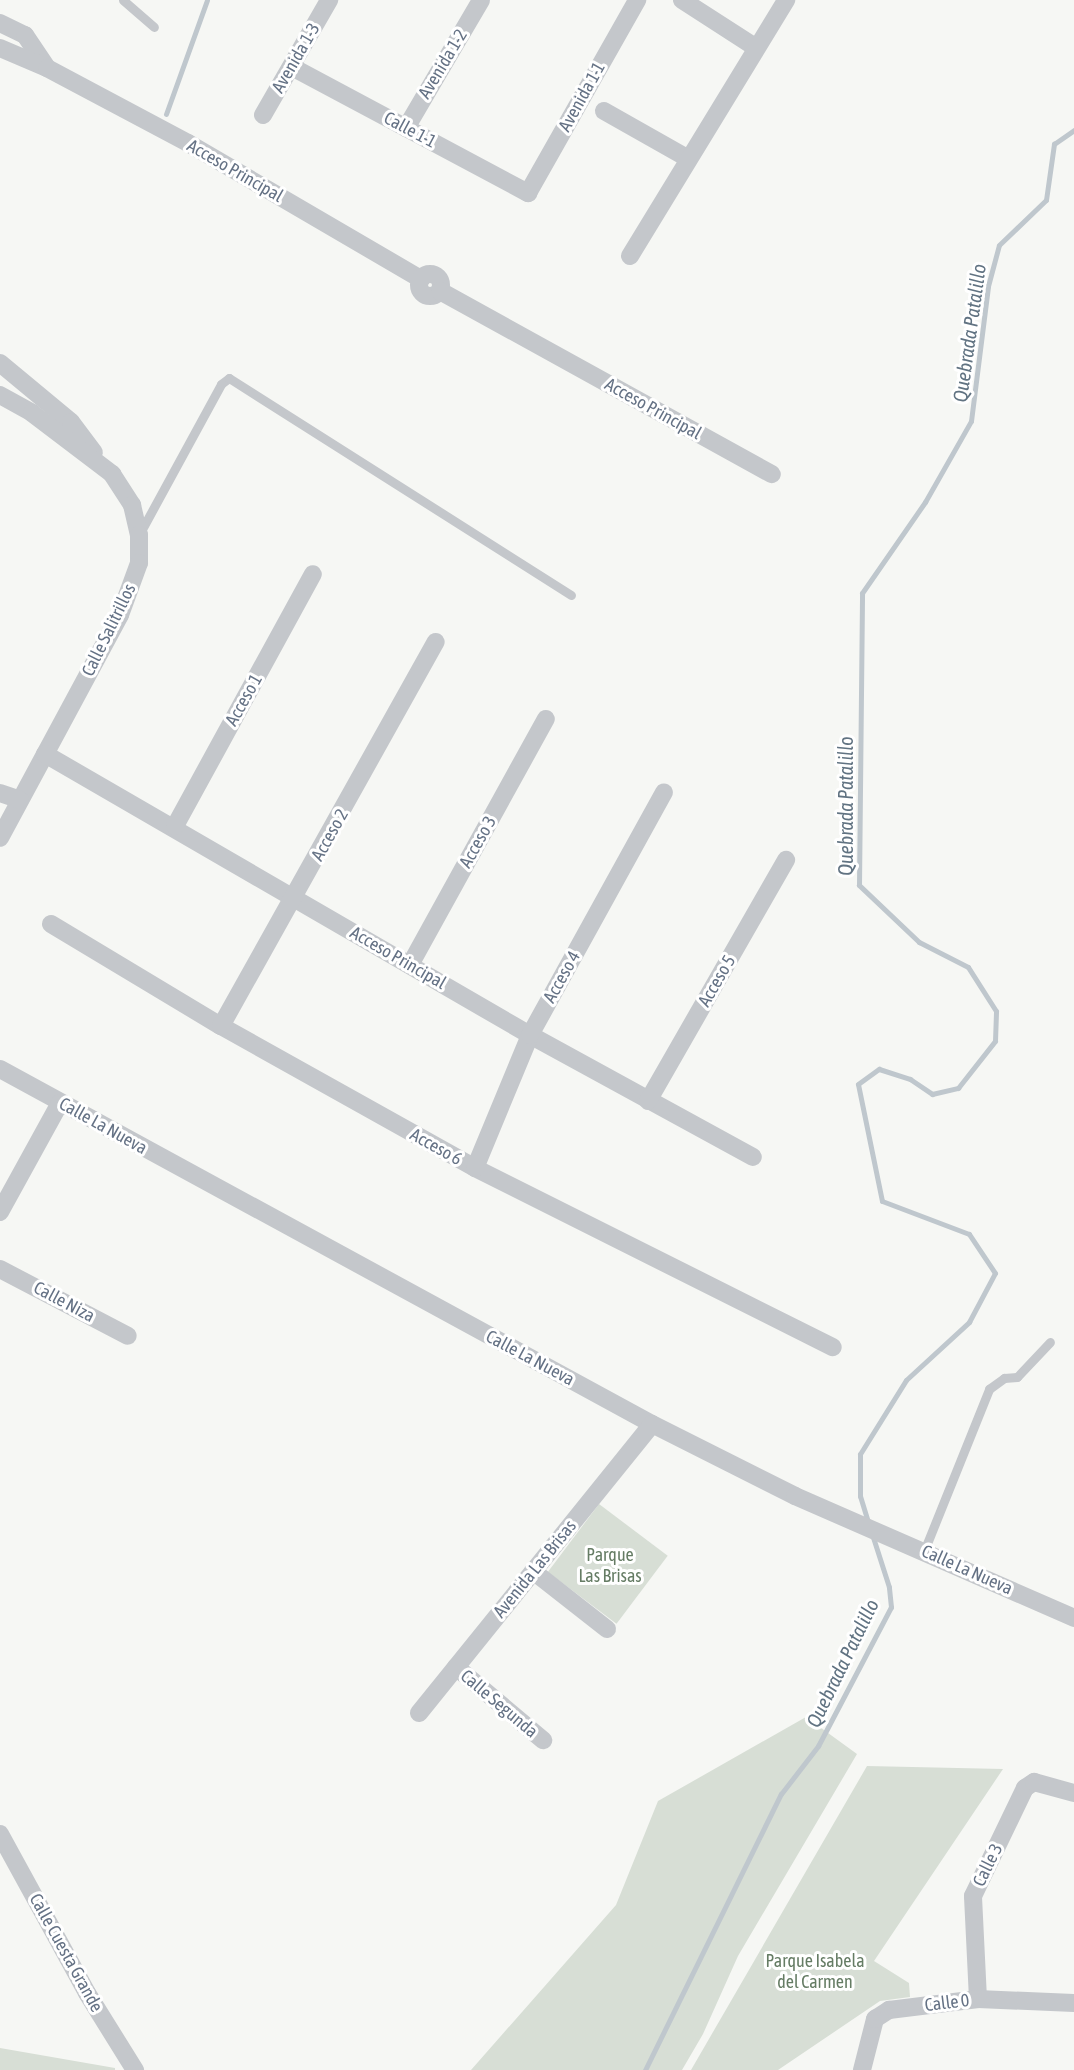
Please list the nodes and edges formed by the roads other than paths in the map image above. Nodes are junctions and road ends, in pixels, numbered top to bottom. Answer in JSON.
{"nodes":[{"id":1,"x":123,"y":0,"type":"edge"},
{"id":2,"x":329,"y":0,"type":"edge"},
{"id":3,"x":482,"y":0,"type":"edge"},
{"id":4,"x":637,"y":0,"type":"edge"},
{"id":5,"x":682,"y":0,"type":"edge"},
{"id":6,"x":786,"y":0,"type":"edge"},
{"id":7,"x":0,"y":23,"type":"edge"},
{"id":8,"x":154,"y":27,"type":"dead end"},
{"id":9,"x":755,"y":47,"type":"junction"},
{"id":10,"x":0,"y":48,"type":"edge"},
{"id":11,"x":292,"y":67,"type":"junction"},
{"id":12,"x":47,"y":68,"type":"junction"},
{"id":13,"x":604,"y":111,"type":"dead end"},
{"id":14,"x":263,"y":115,"type":"dead end"},
{"id":15,"x":406,"y":128,"type":"junction"},
{"id":16,"x":687,"y":158,"type":"junction"},
{"id":17,"x":528,"y":193,"type":"joint"},
{"id":18,"x":630,"y":256,"type":"dead end"},
{"id":19,"x":0,"y":363,"type":"edge"},
{"id":20,"x":0,"y":395,"type":"edge"},
{"id":21,"x":112,"y":474,"type":"junction"},
{"id":22,"x":772,"y":474,"type":"dead end"},
{"id":23,"x":139,"y":535,"type":"junction"},
{"id":24,"x":313,"y":574,"type":"dead end"},
{"id":25,"x":571,"y":595,"type":"dead end"},
{"id":26,"x":436,"y":642,"type":"dead end"},
{"id":27,"x":546,"y":719,"type":"dead end"},
{"id":28,"x":45,"y":754,"type":"junction"},
{"id":29,"x":664,"y":792,"type":"dead end"},
{"id":30,"x":0,"y":794,"type":"edge"},
{"id":31,"x":20,"y":800,"type":"junction"},
{"id":32,"x":175,"y":826,"type":"junction"},
{"id":33,"x":0,"y":838,"type":"edge"},
{"id":34,"x":786,"y":860,"type":"dead end"},
{"id":35,"x":295,"y":898,"type":"junction"},
{"id":36,"x":51,"y":924,"type":"dead end"},
{"id":37,"x":410,"y":965,"type":"junction"},
{"id":38,"x":221,"y":1026,"type":"junction"},
{"id":39,"x":530,"y":1035,"type":"junction"},
{"id":40,"x":0,"y":1069,"type":"edge"},
{"id":41,"x":648,"y":1101,"type":"junction"},
{"id":42,"x":60,"y":1102,"type":"junction"},
{"id":43,"x":753,"y":1157,"type":"dead end"},
{"id":44,"x":475,"y":1168,"type":"junction"},
{"id":45,"x":0,"y":1212,"type":"edge"},
{"id":46,"x":0,"y":1269,"type":"edge"},
{"id":47,"x":128,"y":1336,"type":"dead end"},
{"id":48,"x":1050,"y":1342,"type":"dead end"},
{"id":49,"x":833,"y":1347,"type":"dead end"},
{"id":50,"x":652,"y":1424,"type":"junction"},
{"id":51,"x":924,"y":1551,"type":"junction"},
{"id":52,"x":533,"y":1571,"type":"junction"},
{"id":53,"x":1074,"y":1618,"type":"edge"},
{"id":54,"x":607,"y":1629,"type":"dead end"},
{"id":55,"x":456,"y":1667,"type":"junction"},
{"id":56,"x":418,"y":1713,"type":"dead end"},
{"id":57,"x":543,"y":1740,"type":"dead end"},
{"id":58,"x":1074,"y":1793,"type":"edge"},
{"id":59,"x":0,"y":1834,"type":"edge"},
{"id":60,"x":978,"y":1999,"type":"junction"},
{"id":61,"x":1074,"y":2003,"type":"edge"},
{"id":62,"x":135,"y":2070,"type":"edge"},
{"id":63,"x":862,"y":2070,"type":"edge"}],
"edges":[{"from":1,"to":8,"type":"lane"},
{"from":2,"to":11,"type":"street","name":"Avenida 1-3"},
{"from":3,"to":15,"type":"street","name":"Avenida 1-2"},
{"from":4,"to":17,"type":"street","name":"Avenida 1-1"},
{"from":5,"to":9,"type":"street"},
{"from":6,"to":9,"type":"street"},
{"from":7,"to":12,"type":"street"},
{"from":9,"to":16,"type":"street"},
{"from":10,"to":12,"type":"street","name":"Acceso Principal"},
{"from":11,"to":14,"type":"street","name":"Avenida 1-3"},
{"from":11,"to":15,"type":"street","name":"Calle 1-1"},
{"from":12,"to":22,"type":"street","name":"Acceso Principal"},
{"from":13,"to":16,"type":"street"},
{"from":15,"to":17,"type":"street","name":"Calle 1-1"},
{"from":16,"to":18,"type":"street"},
{"from":19,"to":21,"type":"street"},
{"from":20,"to":21,"type":"street","name":"Calle Salitrillos"},
{"from":21,"to":23,"type":"street","name":"Calle Salitrillos"},
{"from":23,"to":25,"type":"lane"},
{"from":23,"to":28,"type":"street","name":"Calle Salitrillos"},
{"from":24,"to":32,"type":"street","name":"Acceso 1"},
{"from":26,"to":35,"type":"street","name":"Acceso 2"},
{"from":27,"to":37,"type":"street","name":"Acceso 3"},
{"from":28,"to":31,"type":"street","name":"Calle Salitrillos"},
{"from":28,"to":32,"type":"street","name":"Acceso Principal"},
{"from":29,"to":39,"type":"street","name":"Acceso 4"},
{"from":30,"to":31,"type":"street"},
{"from":31,"to":33,"type":"street","name":"Calle Salitrillos"},
{"from":32,"to":35,"type":"street","name":"Acceso Principal"},
{"from":34,"to":41,"type":"street","name":"Acceso 5"},
{"from":35,"to":37,"type":"street","name":"Acceso Principal"},
{"from":35,"to":38,"type":"street","name":"Acceso 2"},
{"from":36,"to":38,"type":"street","name":"Acceso 6"},
{"from":37,"to":39,"type":"street","name":"Acceso Principal"},
{"from":38,"to":44,"type":"street","name":"Acceso 6"},
{"from":39,"to":41,"type":"street","name":"Acceso Principal"},
{"from":39,"to":44,"type":"street","name":"Acceso 4"},
{"from":40,"to":42,"type":"street","name":"Calle La Nueva"},
{"from":41,"to":43,"type":"street","name":"Acceso Principal"},
{"from":42,"to":45,"type":"street"},
{"from":42,"to":50,"type":"street","name":"Calle La Nueva"},
{"from":44,"to":49,"type":"street","name":"Acceso 6"},
{"from":46,"to":47,"type":"street","name":"Calle Niza"},
{"from":48,"to":51,"type":"lane"},
{"from":50,"to":51,"type":"street","name":"Calle La Nueva"},
{"from":50,"to":52,"type":"street","name":"Avenida Las Brisas"},
{"from":51,"to":53,"type":"street","name":"Calle La Nueva"},
{"from":52,"to":54,"type":"street"},
{"from":52,"to":55,"type":"street","name":"Avenida Las Brisas"},
{"from":55,"to":56,"type":"street","name":"Avenida Las Brisas"},
{"from":55,"to":57,"type":"street","name":"Calle Segunda"},
{"from":58,"to":60,"type":"street","name":"Calle 3"},
{"from":59,"to":62,"type":"street","name":"Calle Cuesta Grande"},
{"from":60,"to":61,"type":"street","name":"Calle 0"},
{"from":60,"to":63,"type":"street","name":"Calle 0"}]}
